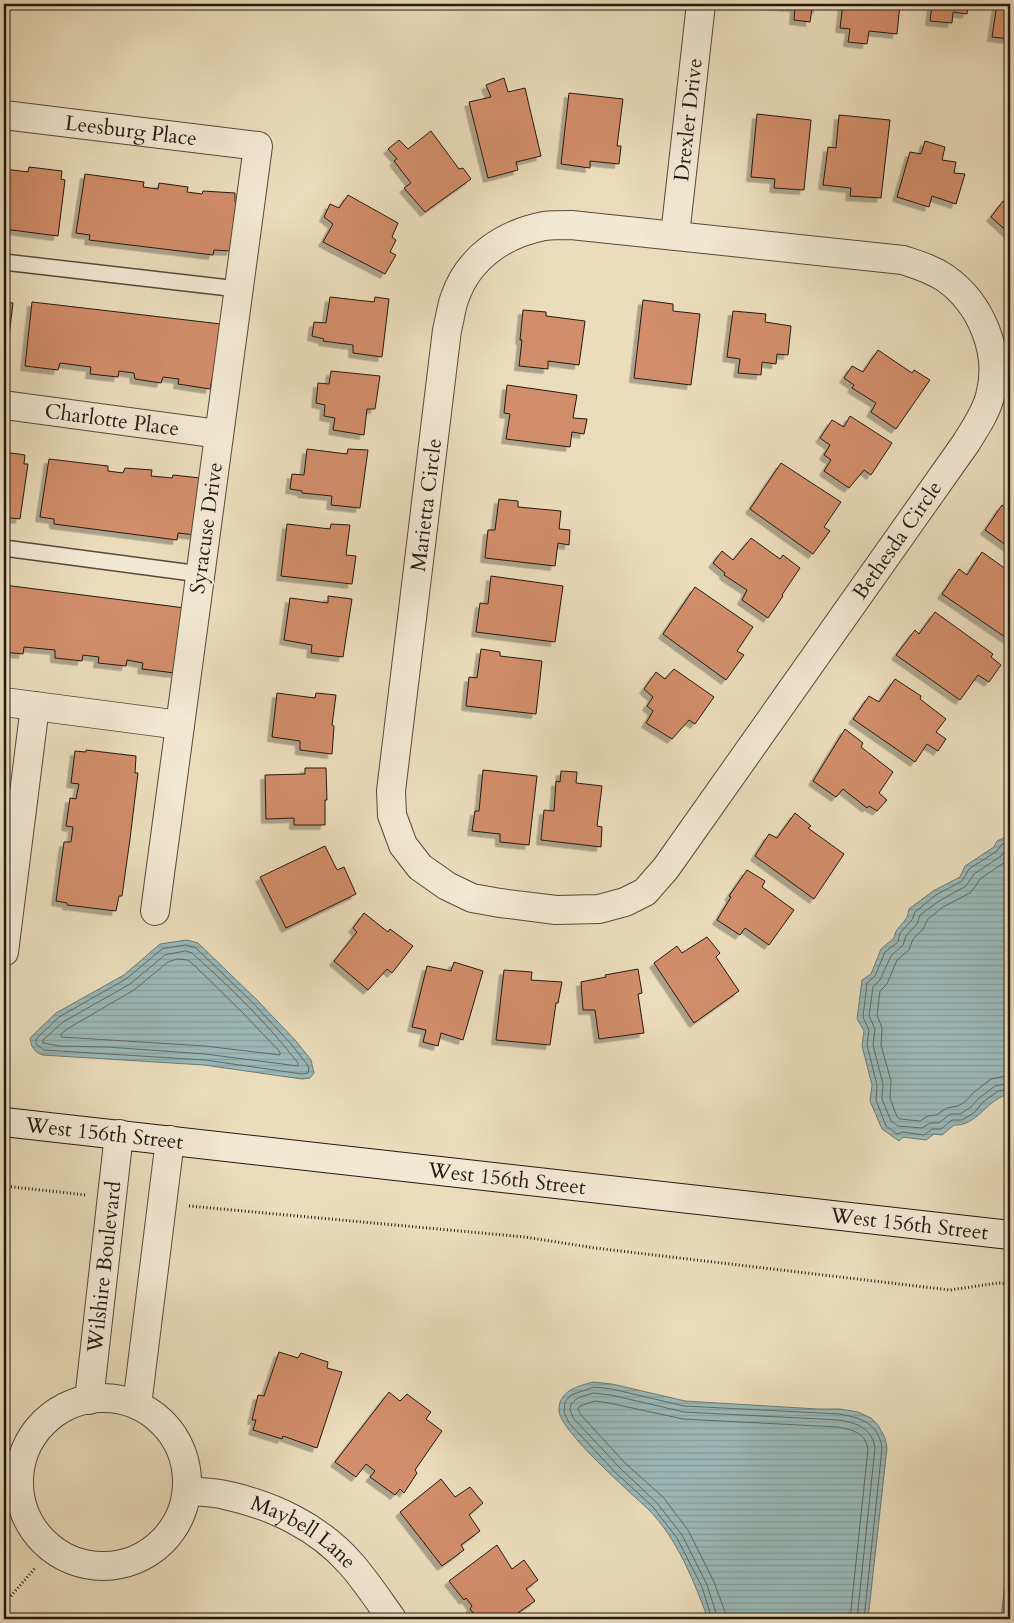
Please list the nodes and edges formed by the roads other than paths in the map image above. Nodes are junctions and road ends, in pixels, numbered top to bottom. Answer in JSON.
{"nodes":[{"id":1,"x":701,"y":4,"type":"edge"},
{"id":2,"x":4,"y":115,"type":"edge"},
{"id":3,"x":258,"y":146,"type":"joint"},
{"id":4,"x":676,"y":235,"type":"junction"},
{"id":5,"x":4,"y":262,"type":"edge"},
{"id":6,"x":238,"y":289,"type":"junction"},
{"id":7,"x":4,"y":405,"type":"edge"},
{"id":8,"x":219,"y":434,"type":"junction"},
{"id":9,"x":4,"y":548,"type":"edge"},
{"id":10,"x":200,"y":574,"type":"junction"},
{"id":11,"x":4,"y":702,"type":"edge"},
{"id":12,"x":35,"y":706,"type":"junction"},
{"id":13,"x":180,"y":725,"type":"junction"},
{"id":14,"x":11,"y":851,"type":"edge"},
{"id":15,"x":500,"y":903,"type":"joint"},
{"id":16,"x":154,"y":911,"type":"dead end"},
{"id":17,"x":4,"y":952,"type":"edge"},
{"id":18,"x":4,"y":1122,"type":"edge"},
{"id":19,"x":118,"y":1134,"type":"junction"},
{"id":20,"x":170,"y":1140,"type":"junction"},
{"id":21,"x":1010,"y":1235,"type":"edge"},
{"id":22,"x":89,"y":1400,"type":"junction"},
{"id":23,"x":137,"y":1405,"type":"junction"},
{"id":24,"x":12,"y":1474,"type":"edge"},
{"id":25,"x":187,"y":1491,"type":"junction"},
{"id":26,"x":392,"y":1619,"type":"edge"}],
"edges":[{"from":1,"to":4,"type":"street","name":"Drexler Drive"},
{"from":2,"to":3,"type":"street","name":"Leesburg Place"},
{"from":3,"to":6,"type":"street","name":"Syracuse Drive"},
{"from":4,"to":15,"type":"street","name":"Marietta Circle"},
{"from":4,"to":15,"type":"street","name":"Bethesda Circle"},
{"from":5,"to":6,"type":"lane"},
{"from":6,"to":8,"type":"street","name":"Syracuse Drive"},
{"from":7,"to":8,"type":"street","name":"Charlotte Place"},
{"from":8,"to":10,"type":"street","name":"Syracuse Drive"},
{"from":9,"to":10,"type":"lane"},
{"from":10,"to":13,"type":"street","name":"Syracuse Drive"},
{"from":11,"to":12,"type":"street"},
{"from":12,"to":13,"type":"street"},
{"from":12,"to":14,"type":"street"},
{"from":13,"to":16,"type":"street","name":"Syracuse Drive"},
{"from":14,"to":17,"type":"street"},
{"from":18,"to":19,"type":"street","name":"West 156th Street"},
{"from":19,"to":20,"type":"street","name":"West 156th Street"},
{"from":19,"to":22,"type":"street","name":"Wilshire Boulevard"},
{"from":20,"to":21,"type":"street","name":"West 156th Street"},
{"from":20,"to":23,"type":"street"},
{"from":22,"to":23,"type":"street"},
{"from":22,"to":24,"type":"street"},
{"from":23,"to":25,"type":"street"},
{"from":24,"to":25,"type":"street"},
{"from":25,"to":26,"type":"street","name":"Maybell Lane"}]}
